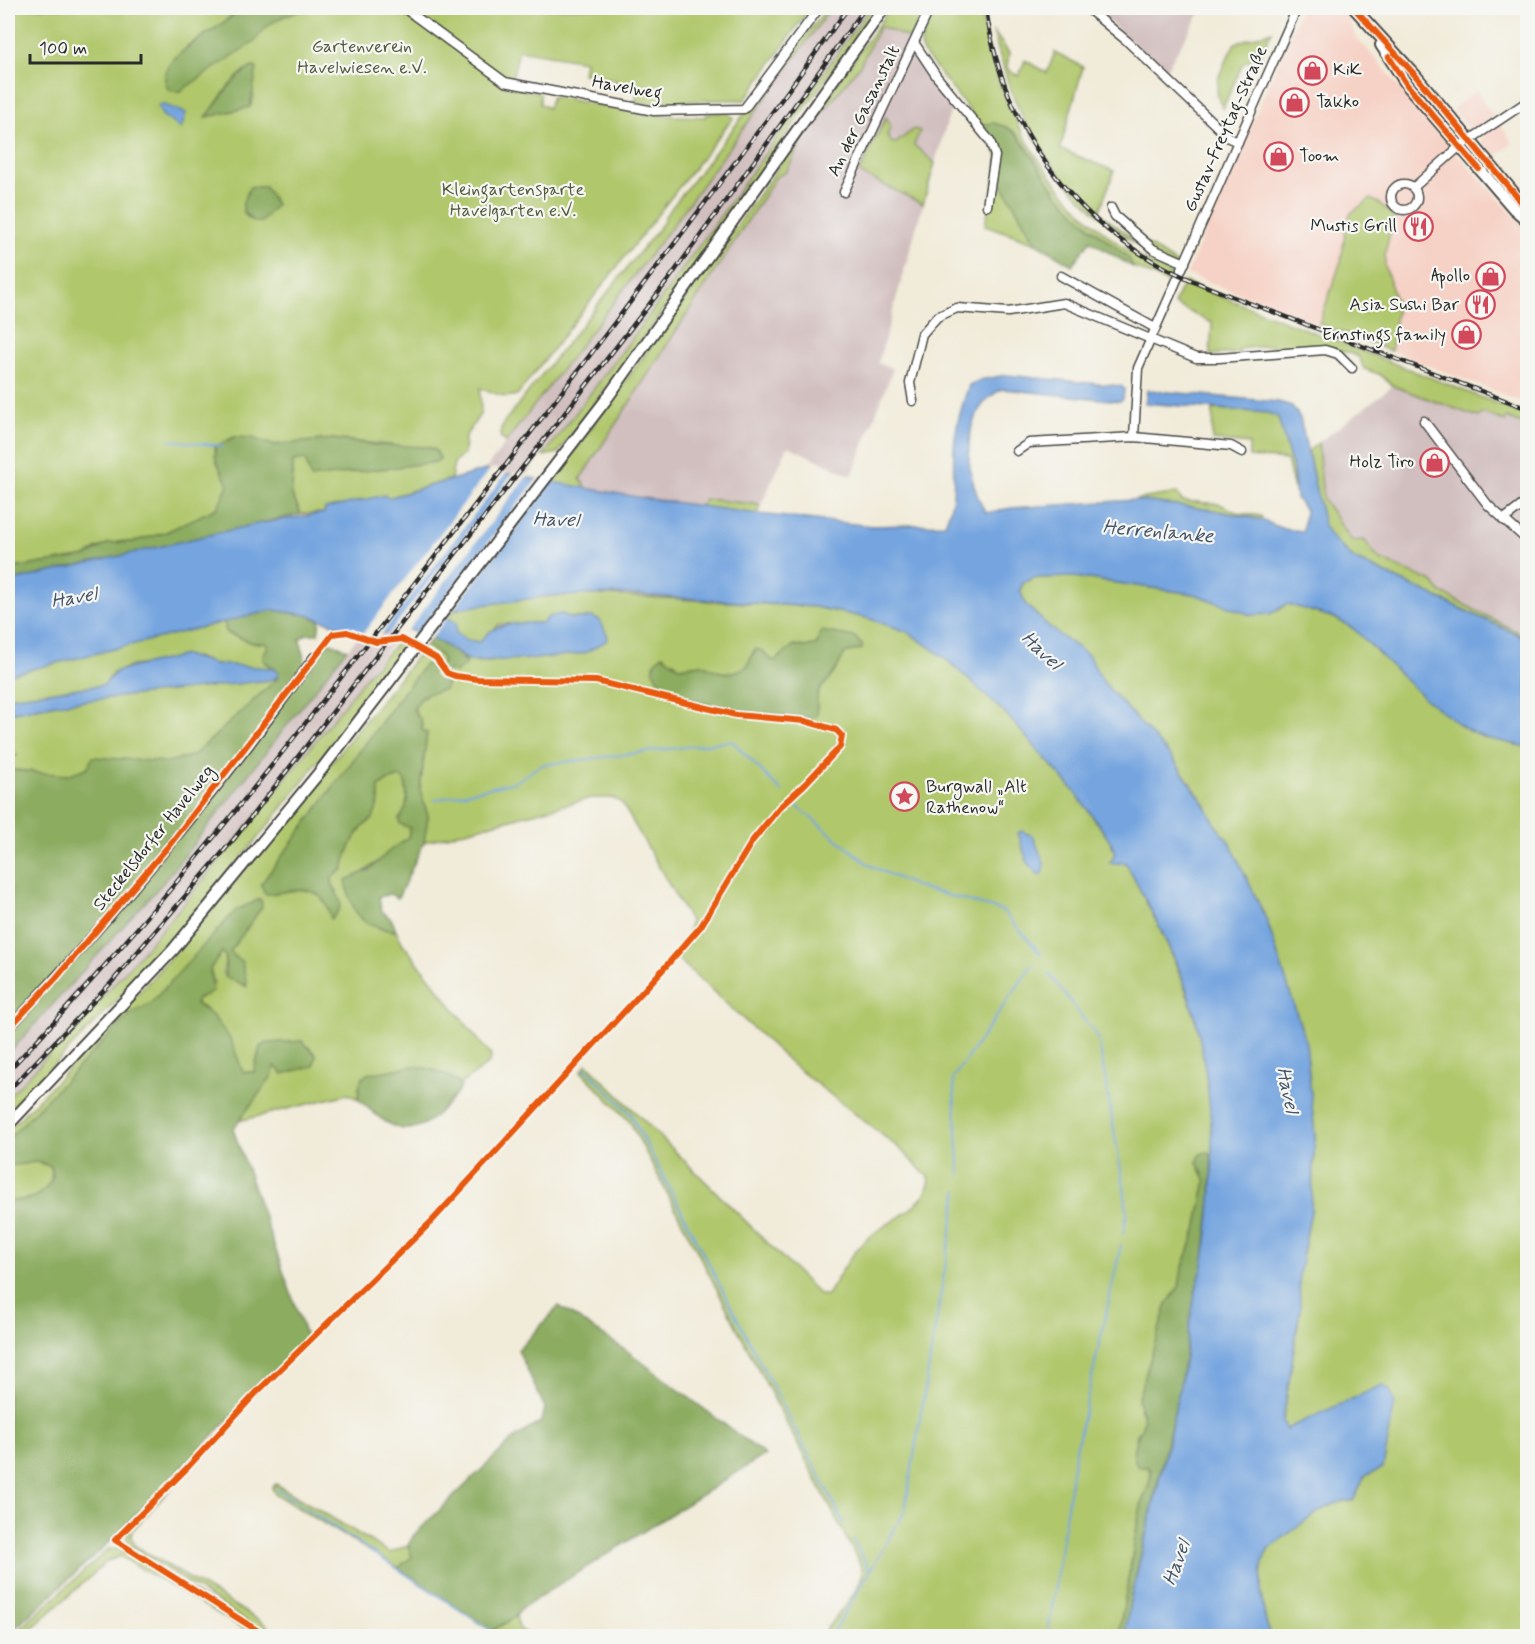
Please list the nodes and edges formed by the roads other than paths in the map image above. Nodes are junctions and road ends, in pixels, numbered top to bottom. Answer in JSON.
{"nodes":[{"id":1,"x":404,"y":8,"type":"edge"},
{"id":2,"x":819,"y":8,"type":"edge"},
{"id":3,"x":884,"y":8,"type":"edge"},
{"id":4,"x":930,"y":8,"type":"edge"},
{"id":5,"x":1087,"y":8,"type":"edge"},
{"id":6,"x":1297,"y":8,"type":"edge"},
{"id":7,"x":1354,"y":8,"type":"edge"},
{"id":8,"x":915,"y":44,"type":"junction"},
{"id":9,"x":1527,"y":100,"type":"edge"},
{"id":10,"x":1238,"y":142,"type":"junction"},
{"id":11,"x":1464,"y":143,"type":"junction"},
{"id":12,"x":1413,"y":188,"type":"dead end"},
{"id":13,"x":844,"y":192,"type":"dead end"},
{"id":14,"x":987,"y":206,"type":"dead end"},
{"id":15,"x":1111,"y":207,"type":"dead end"},
{"id":16,"x":1527,"y":210,"type":"edge"},
{"id":17,"x":1527,"y":221,"type":"edge"},
{"id":18,"x":1185,"y":263,"type":"junction"},
{"id":19,"x":1061,"y":276,"type":"dead end"},
{"id":20,"x":1155,"y":328,"type":"junction"},
{"id":21,"x":1150,"y":339,"type":"junction"},
{"id":22,"x":1352,"y":368,"type":"dead end"},
{"id":23,"x":913,"y":400,"type":"dead end"},
{"id":24,"x":1424,"y":421,"type":"dead end"},
{"id":25,"x":1134,"y":437,"type":"junction"},
{"id":26,"x":1017,"y":451,"type":"dead end"},
{"id":27,"x":1242,"y":452,"type":"dead end"},
{"id":28,"x":1527,"y":501,"type":"edge"},
{"id":29,"x":1503,"y":520,"type":"junction"},
{"id":30,"x":1527,"y":541,"type":"edge"},
{"id":31,"x":314,"y":657,"type":"dead end"},
{"id":32,"x":8,"y":1029,"type":"edge"},
{"id":33,"x":8,"y":1125,"type":"edge"}],
"edges":[{"from":1,"to":2,"type":"street","name":"Havelweg"},
{"from":3,"to":33,"type":"main road"},
{"from":4,"to":8,"type":"street","name":"An der Gasanstalt"},
{"from":5,"to":10,"type":"street"},
{"from":6,"to":10,"type":"street","name":"Gustav-Freytag-Straße"},
{"from":7,"to":11,"type":"main road"},
{"from":8,"to":13,"type":"street","name":"An der Gasanstalt"},
{"from":8,"to":14,"type":"street","name":"An der Gasanstalt"},
{"from":9,"to":11,"type":"street"},
{"from":10,"to":18,"type":"street","name":"Gustav-Freytag-Straße"},
{"from":11,"to":12,"type":"street"},
{"from":11,"to":16,"type":"main road"},
{"from":11,"to":17,"type":"main road"},
{"from":15,"to":18,"type":"street"},
{"from":18,"to":20,"type":"street","name":"Gustav-Freytag-Straße"},
{"from":19,"to":20,"type":"street"},
{"from":20,"to":21,"type":"street","name":"Gustav-Freytag-Straße"},
{"from":21,"to":22,"type":"street"},
{"from":21,"to":23,"type":"street"},
{"from":21,"to":25,"type":"street","name":"Gustav-Freytag-Straße"},
{"from":24,"to":29,"type":"street"},
{"from":25,"to":26,"type":"street"},
{"from":25,"to":27,"type":"street"},
{"from":28,"to":29,"type":"street"},
{"from":29,"to":30,"type":"street"},
{"from":31,"to":32,"type":"street","name":"Steckelsdorfer Havelweg"}]}
